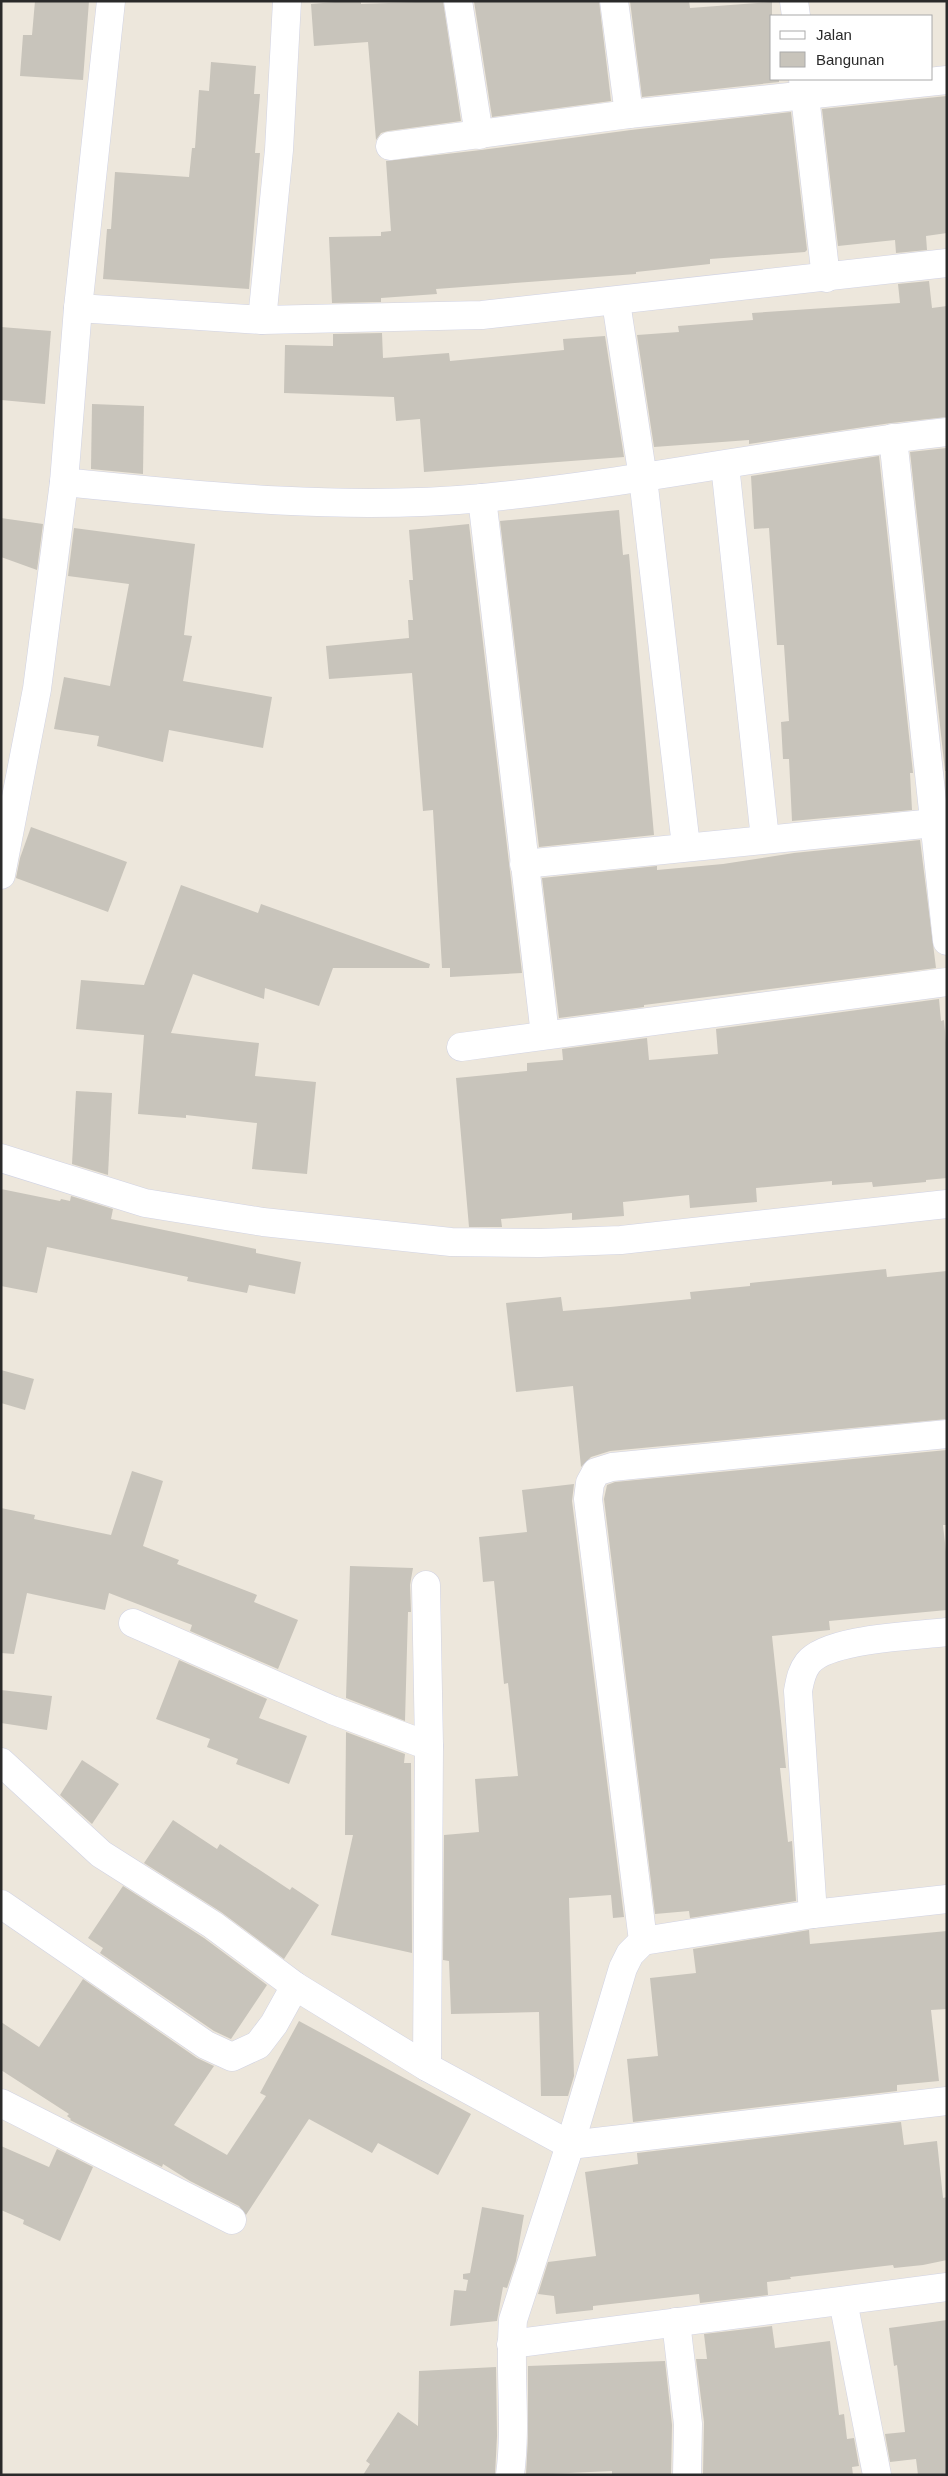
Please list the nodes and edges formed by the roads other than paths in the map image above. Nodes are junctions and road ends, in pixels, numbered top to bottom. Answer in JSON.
{"nodes":[{"id":1,"x":111,"y":1,"type":"edge"},
{"id":2,"x":287,"y":1,"type":"edge"},
{"id":3,"x":458,"y":1,"type":"edge"},
{"id":4,"x":614,"y":1,"type":"edge"},
{"id":5,"x":794,"y":1,"type":"edge"},
{"id":6,"x":796,"y":15,"type":"edge"},
{"id":7,"x":947,"y":80,"type":"edge"},
{"id":8,"x":803,"y":87,"type":"edge"},
{"id":9,"x":629,"y":114,"type":"junction"},
{"id":10,"x":479,"y":135,"type":"junction"},
{"id":11,"x":390,"y":146,"type":"dead end"},
{"id":12,"x":947,"y":263,"type":"edge"},
{"id":13,"x":826,"y":278,"type":"junction"},
{"id":14,"x":616,"y":302,"type":"junction"},
{"id":15,"x":78,"y":308,"type":"junction"},
{"id":16,"x":262,"y":320,"type":"junction"},
{"id":17,"x":947,"y":432,"type":"edge"},
{"id":18,"x":892,"y":438,"type":"junction"},
{"id":19,"x":725,"y":465,"type":"junction"},
{"id":20,"x":643,"y":478,"type":"junction"},
{"id":21,"x":64,"y":482,"type":"junction"},
{"id":22,"x":482,"y":498,"type":"junction"},
{"id":23,"x":934,"y":823,"type":"junction"},
{"id":24,"x":765,"y":839,"type":"junction"},
{"id":25,"x":686,"y":846,"type":"junction"},
{"id":26,"x":524,"y":864,"type":"junction"},
{"id":27,"x":1,"y":875,"type":"edge"},
{"id":28,"x":947,"y":941,"type":"edge"},
{"id":29,"x":947,"y":982,"type":"edge"},
{"id":30,"x":544,"y":1035,"type":"junction"},
{"id":31,"x":461,"y":1047,"type":"dead end"},
{"id":32,"x":1,"y":1158,"type":"edge"},
{"id":33,"x":947,"y":1204,"type":"edge"},
{"id":34,"x":947,"y":1434,"type":"edge"},
{"id":35,"x":426,"y":1585,"type":"dead end"},
{"id":36,"x":133,"y":1623,"type":"dead end"},
{"id":37,"x":947,"y":1632,"type":"edge"},
{"id":38,"x":429,"y":1746,"type":"junction"},
{"id":39,"x":1,"y":1762,"type":"edge"},
{"id":40,"x":947,"y":1899,"type":"edge"},
{"id":41,"x":1,"y":1904,"type":"edge"},
{"id":42,"x":813,"y":1914,"type":"junction"},
{"id":43,"x":643,"y":1941,"type":"junction"},
{"id":44,"x":295,"y":1986,"type":"junction"},
{"id":45,"x":427,"y":2067,"type":"junction"},
{"id":46,"x":947,"y":2101,"type":"edge"},
{"id":47,"x":1,"y":2103,"type":"edge"},
{"id":48,"x":570,"y":2145,"type":"junction"},
{"id":49,"x":232,"y":2220,"type":"dead end"},
{"id":50,"x":947,"y":2287,"type":"edge"},
{"id":51,"x":843,"y":2301,"type":"junction"},
{"id":52,"x":676,"y":2322,"type":"junction"},
{"id":53,"x":511,"y":2344,"type":"junction"},
{"id":54,"x":510,"y":2475,"type":"edge"},
{"id":55,"x":687,"y":2475,"type":"edge"},
{"id":56,"x":877,"y":2475,"type":"edge"}],
"edges":[{"from":1,"to":15,"type":"street"},
{"from":2,"to":16,"type":"street"},
{"from":3,"to":10,"type":"street"},
{"from":4,"to":9,"type":"street"},
{"from":5,"to":6,"type":"street"},
{"from":7,"to":8,"type":"street"},
{"from":8,"to":9,"type":"street"},
{"from":8,"to":13,"type":"street"},
{"from":9,"to":10,"type":"street"},
{"from":10,"to":11,"type":"street"},
{"from":12,"to":13,"type":"street"},
{"from":13,"to":14,"type":"street"},
{"from":14,"to":16,"type":"street"},
{"from":14,"to":20,"type":"street"},
{"from":15,"to":16,"type":"street"},
{"from":15,"to":21,"type":"street"},
{"from":17,"to":18,"type":"street"},
{"from":18,"to":19,"type":"street"},
{"from":18,"to":23,"type":"street"},
{"from":19,"to":20,"type":"street"},
{"from":19,"to":24,"type":"street"},
{"from":20,"to":22,"type":"street"},
{"from":20,"to":25,"type":"street"},
{"from":21,"to":22,"type":"street"},
{"from":21,"to":27,"type":"street"},
{"from":22,"to":26,"type":"street"},
{"from":23,"to":24,"type":"street"},
{"from":23,"to":28,"type":"street"},
{"from":24,"to":25,"type":"street"},
{"from":25,"to":26,"type":"street"},
{"from":26,"to":30,"type":"street"},
{"from":29,"to":30,"type":"street"},
{"from":30,"to":31,"type":"street"},
{"from":32,"to":33,"type":"street"},
{"from":34,"to":43,"type":"street"},
{"from":35,"to":38,"type":"street"},
{"from":36,"to":38,"type":"street"},
{"from":37,"to":42,"type":"street"},
{"from":38,"to":45,"type":"street"},
{"from":39,"to":44,"type":"street"},
{"from":40,"to":42,"type":"street"},
{"from":41,"to":44,"type":"street"},
{"from":42,"to":43,"type":"street"},
{"from":43,"to":48,"type":"street"},
{"from":44,"to":45,"type":"street"},
{"from":45,"to":48,"type":"street"},
{"from":46,"to":48,"type":"street"},
{"from":47,"to":49,"type":"street"},
{"from":48,"to":53,"type":"street"},
{"from":50,"to":51,"type":"street"},
{"from":51,"to":52,"type":"street"},
{"from":51,"to":56,"type":"street"},
{"from":52,"to":53,"type":"street"},
{"from":52,"to":55,"type":"street"},
{"from":53,"to":54,"type":"street"}]}
